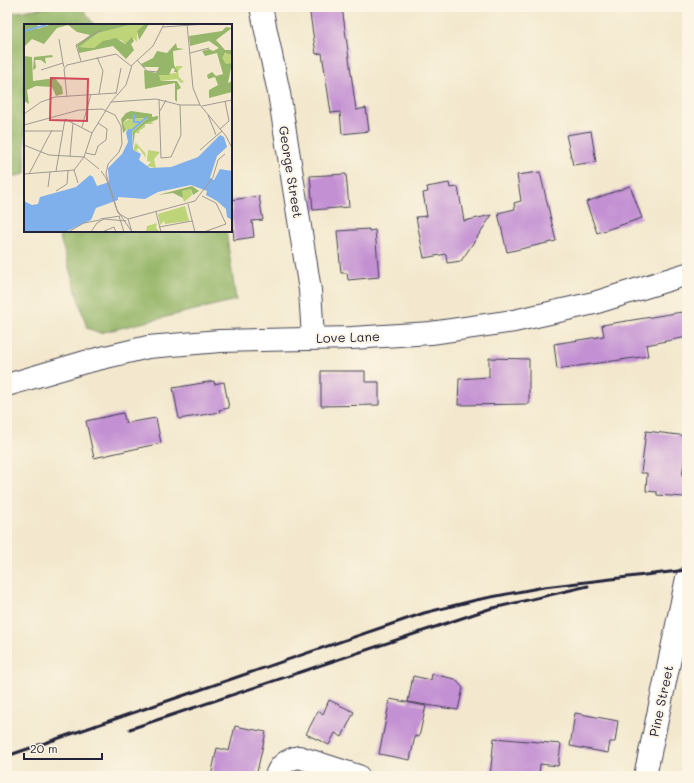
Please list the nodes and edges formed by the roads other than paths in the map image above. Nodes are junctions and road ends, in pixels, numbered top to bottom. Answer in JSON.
{"nodes":[{"id":1,"x":261,"y":7,"type":"edge"},
{"id":2,"x":687,"y":274,"type":"edge"},
{"id":3,"x":313,"y":338,"type":"junction"},
{"id":4,"x":7,"y":385,"type":"edge"},
{"id":5,"x":687,"y":578,"type":"edge"},
{"id":6,"x":276,"y":776,"type":"edge"},
{"id":7,"x":358,"y":776,"type":"edge"},
{"id":8,"x":646,"y":776,"type":"edge"}],
"edges":[{"from":1,"to":3,"type":"street","name":"George Street"},
{"from":2,"to":3,"type":"street","name":"Love Lane"},
{"from":3,"to":4,"type":"street","name":"Love Lane"},
{"from":5,"to":8,"type":"street","name":"Pine Street"},
{"from":6,"to":7,"type":"street"}]}
